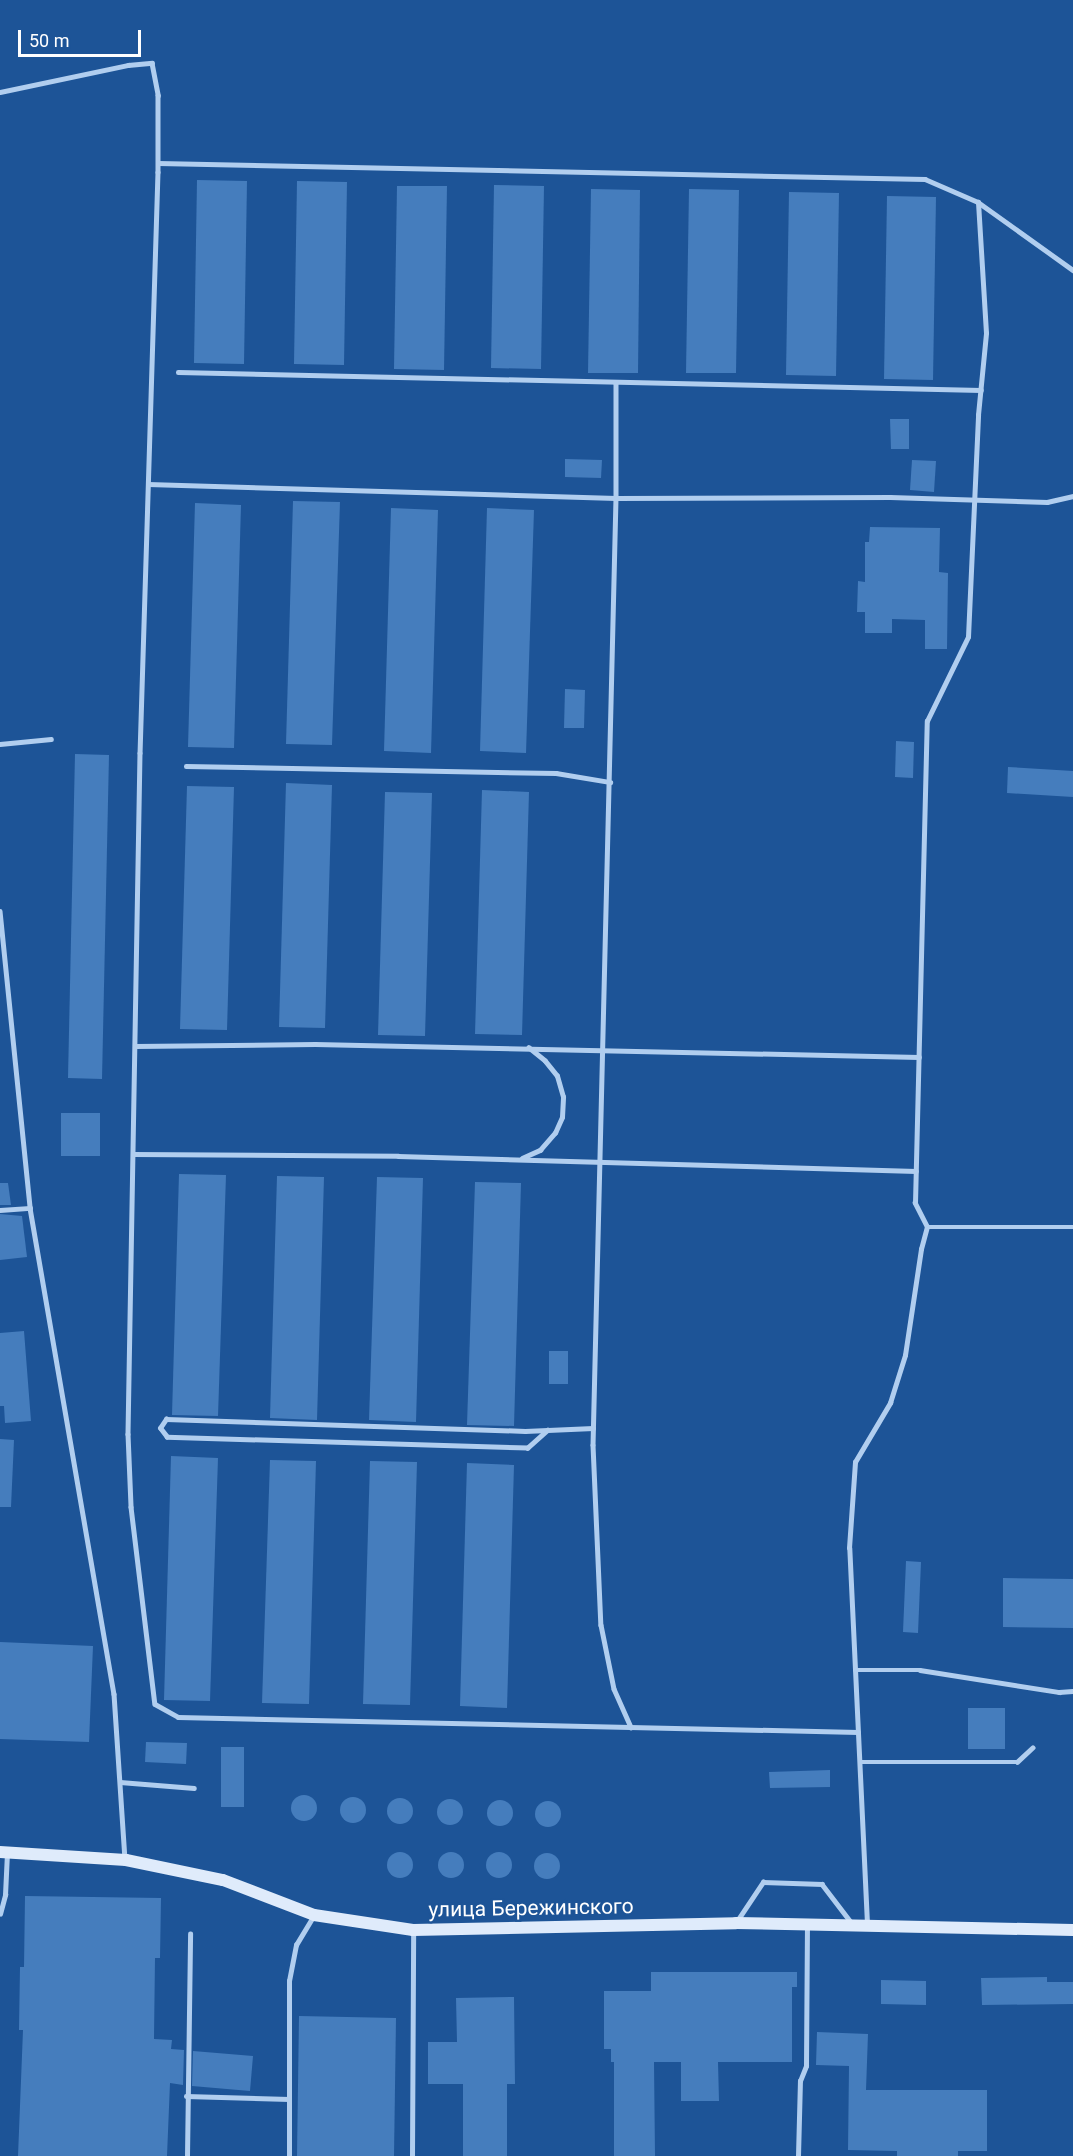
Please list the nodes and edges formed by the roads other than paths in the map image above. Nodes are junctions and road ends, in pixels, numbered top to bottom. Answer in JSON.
{"nodes":[{"id":1,"x":0,"y":92,"type":"edge"},
{"id":2,"x":158,"y":163,"type":"junction"},
{"id":3,"x":978,"y":202,"type":"junction"},
{"id":4,"x":1073,"y":270,"type":"edge"},
{"id":5,"x":178,"y":372,"type":"dead end"},
{"id":6,"x":616,"y":384,"type":"junction"},
{"id":7,"x":981,"y":390,"type":"junction"},
{"id":8,"x":148,"y":484,"type":"junction"},
{"id":9,"x":1073,"y":496,"type":"edge"},
{"id":10,"x":616,"y":498,"type":"junction"},
{"id":11,"x":974,"y":500,"type":"junction"},
{"id":12,"x":51,"y":739,"type":"dead end"},
{"id":13,"x":0,"y":744,"type":"edge"},
{"id":14,"x":186,"y":766,"type":"dead end"},
{"id":15,"x":610,"y":782,"type":"junction"},
{"id":16,"x":0,"y":911,"type":"edge"},
{"id":17,"x":135,"y":1046,"type":"junction"},
{"id":18,"x":528,"y":1048,"type":"junction"},
{"id":19,"x":602,"y":1049,"type":"junction"},
{"id":20,"x":919,"y":1057,"type":"junction"},
{"id":21,"x":133,"y":1154,"type":"junction"},
{"id":22,"x":519,"y":1159,"type":"junction"},
{"id":23,"x":599,"y":1162,"type":"junction"},
{"id":24,"x":916,"y":1171,"type":"junction"},
{"id":25,"x":30,"y":1208,"type":"junction"},
{"id":26,"x":0,"y":1210,"type":"edge"},
{"id":27,"x":927,"y":1227,"type":"junction"},
{"id":28,"x":1073,"y":1227,"type":"edge"},
{"id":29,"x":593,"y":1428,"type":"junction"},
{"id":30,"x":548,"y":1430,"type":"junction"},
{"id":31,"x":855,"y":1670,"type":"junction"},
{"id":32,"x":1073,"y":1691,"type":"edge"},
{"id":33,"x":631,"y":1727,"type":"junction"},
{"id":34,"x":858,"y":1732,"type":"junction"},
{"id":35,"x":1032,"y":1748,"type":"dead end"},
{"id":36,"x":860,"y":1762,"type":"junction"},
{"id":37,"x":120,"y":1782,"type":"junction"},
{"id":38,"x":194,"y":1788,"type":"dead end"},
{"id":39,"x":4,"y":1853,"type":"edge"},
{"id":40,"x":126,"y":1860,"type":"junction"},
{"id":41,"x":0,"y":1914,"type":"edge"},
{"id":42,"x":314,"y":1914,"type":"junction"},
{"id":43,"x":736,"y":1923,"type":"junction"},
{"id":44,"x":807,"y":1924,"type":"junction"},
{"id":45,"x":853,"y":1924,"type":"junction"},
{"id":46,"x":867,"y":1924,"type":"junction"},
{"id":47,"x":413,"y":1930,"type":"junction"},
{"id":48,"x":1073,"y":1930,"type":"edge"},
{"id":49,"x":190,"y":1934,"type":"dead end"},
{"id":50,"x":186,"y":2096,"type":"junction"},
{"id":51,"x":289,"y":2098,"type":"junction"},
{"id":52,"x":187,"y":2156,"type":"edge"},
{"id":53,"x":289,"y":2156,"type":"edge"},
{"id":54,"x":412,"y":2156,"type":"edge"},
{"id":55,"x":798,"y":2156,"type":"edge"}],
"edges":[{"from":1,"to":2,"type":"lane"},
{"from":2,"to":3,"type":"lane"},
{"from":2,"to":8,"type":"lane"},
{"from":3,"to":4,"type":"lane"},
{"from":3,"to":7,"type":"lane"},
{"from":5,"to":6,"type":"lane"},
{"from":6,"to":7,"type":"lane"},
{"from":6,"to":10,"type":"lane"},
{"from":7,"to":11,"type":"lane"},
{"from":8,"to":10,"type":"lane"},
{"from":8,"to":17,"type":"lane"},
{"from":9,"to":11,"type":"lane"},
{"from":10,"to":11,"type":"lane"},
{"from":10,"to":15,"type":"lane"},
{"from":11,"to":20,"type":"lane"},
{"from":12,"to":13,"type":"lane"},
{"from":14,"to":15,"type":"lane"},
{"from":15,"to":19,"type":"lane"},
{"from":16,"to":25,"type":"lane"},
{"from":17,"to":18,"type":"lane"},
{"from":17,"to":21,"type":"lane"},
{"from":18,"to":19,"type":"lane"},
{"from":18,"to":22,"type":"lane"},
{"from":19,"to":20,"type":"lane"},
{"from":19,"to":23,"type":"lane"},
{"from":20,"to":24,"type":"lane"},
{"from":21,"to":22,"type":"lane"},
{"from":21,"to":33,"type":"lane"},
{"from":22,"to":23,"type":"lane"},
{"from":23,"to":24,"type":"lane"},
{"from":23,"to":29,"type":"lane"},
{"from":24,"to":27,"type":"lane"},
{"from":25,"to":26,"type":"lane"},
{"from":25,"to":37,"type":"lane"},
{"from":27,"to":28,"type":"lane"},
{"from":27,"to":31,"type":"lane"},
{"from":29,"to":30,"type":"lane"},
{"from":29,"to":33,"type":"lane"},
{"from":30,"to":30,"type":"lane"},
{"from":31,"to":32,"type":"lane"},
{"from":31,"to":34,"type":"lane"},
{"from":33,"to":34,"type":"lane"},
{"from":34,"to":36,"type":"lane"},
{"from":35,"to":36,"type":"lane"},
{"from":36,"to":46,"type":"lane"},
{"from":37,"to":38,"type":"lane"},
{"from":37,"to":40,"type":"lane"},
{"from":39,"to":40,"type":"main road","name":"улица Бережинского"},
{"from":39,"to":41,"type":"lane"},
{"from":40,"to":42,"type":"main road","name":"улица Бережинского"},
{"from":42,"to":47,"type":"main road","name":"улица Бережинского"},
{"from":42,"to":51,"type":"lane"},
{"from":43,"to":44,"type":"main road","name":"улица Бережинского"},
{"from":43,"to":45,"type":"lane"},
{"from":43,"to":47,"type":"main road","name":"улица Бережинского"},
{"from":44,"to":45,"type":"main road","name":"улица Бережинского"},
{"from":44,"to":55,"type":"lane"},
{"from":45,"to":46,"type":"main road","name":"улица Бережинского"},
{"from":46,"to":48,"type":"main road","name":"улица Бережинского"},
{"from":47,"to":54,"type":"lane"},
{"from":49,"to":50,"type":"lane"},
{"from":50,"to":51,"type":"lane"},
{"from":50,"to":52,"type":"lane"},
{"from":51,"to":53,"type":"lane"}]}
